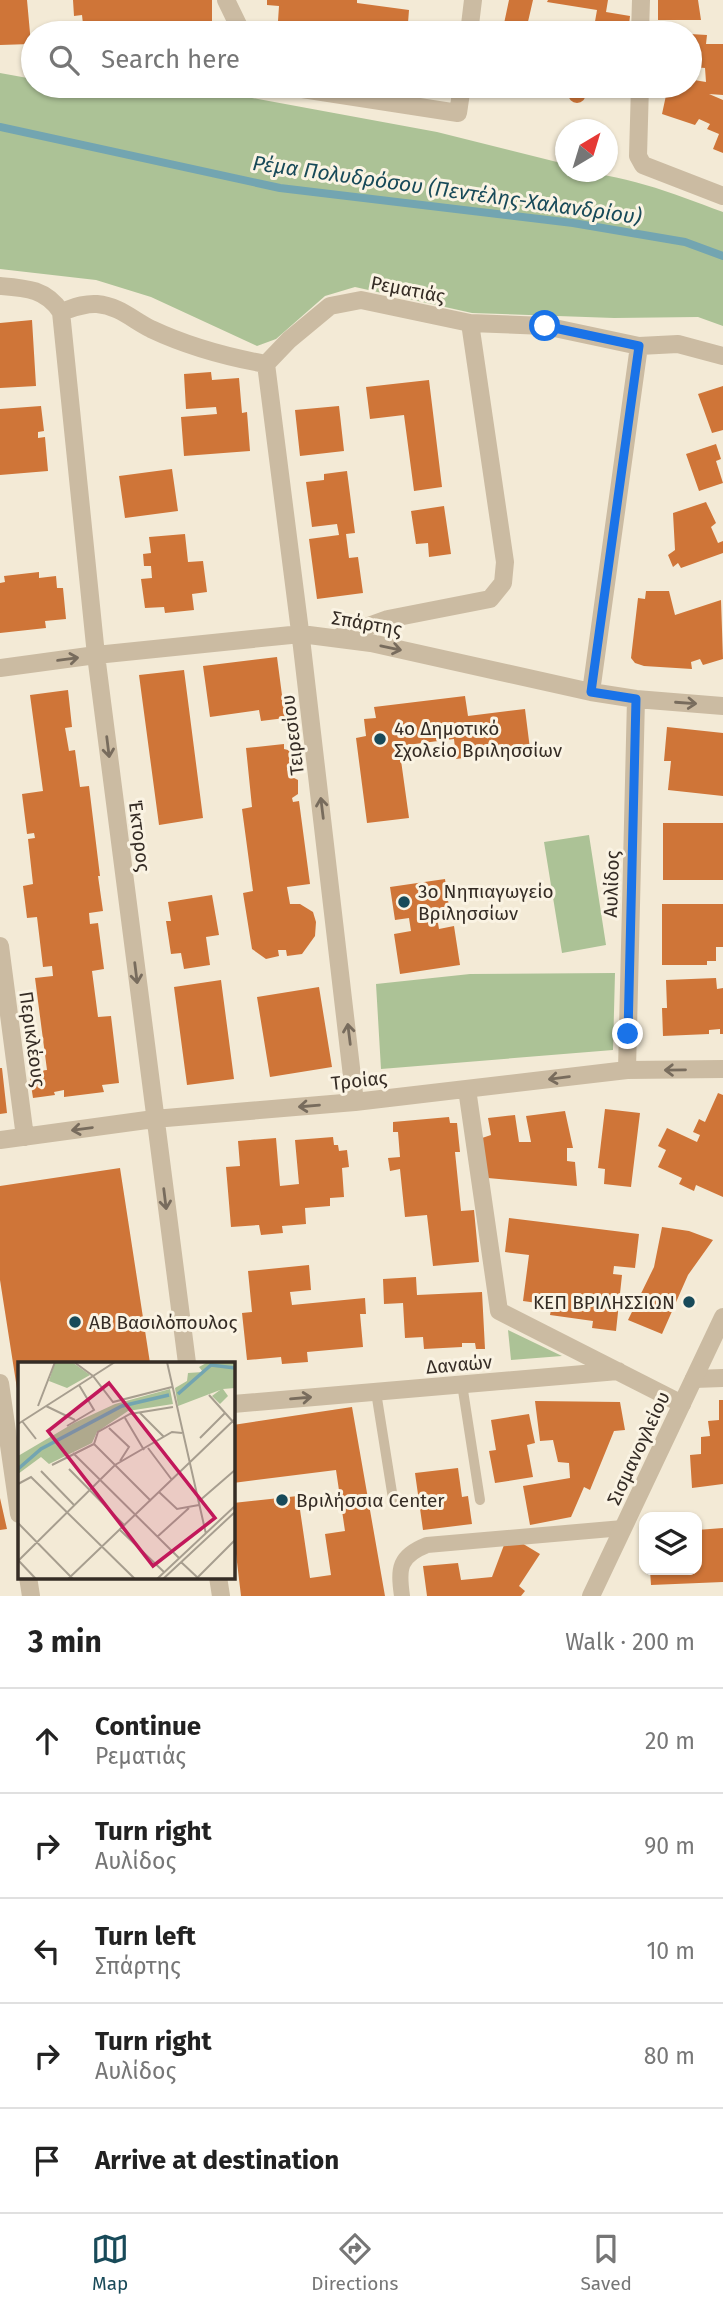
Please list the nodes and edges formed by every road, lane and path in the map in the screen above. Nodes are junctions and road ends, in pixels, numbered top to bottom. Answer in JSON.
{"nodes":[{"id":1,"x":226,"y":0,"type":"edge"},
{"id":2,"x":473,"y":0,"type":"edge"},
{"id":3,"x":641,"y":0,"type":"edge"},
{"id":4,"x":236,"y":21,"type":"edge"},
{"id":5,"x":470,"y":21,"type":"edge"},
{"id":6,"x":640,"y":21,"type":"edge"},
{"id":7,"x":361,"y":98,"type":"edge"},
{"id":8,"x":460,"y":98,"type":"edge"},
{"id":9,"x":640,"y":98,"type":"edge"},
{"id":10,"x":723,"y":196,"type":"edge"},
{"id":11,"x":0,"y":286,"type":"edge"},
{"id":12,"x":61,"y":312,"type":"junction"},
{"id":13,"x":470,"y":323,"type":"junction"},
{"id":14,"x":639,"y":346,"type":"junction"},
{"id":15,"x":723,"y":356,"type":"edge"},
{"id":16,"x":266,"y":364,"type":"junction"},
{"id":17,"x":301,"y":634,"type":"junction"},
{"id":18,"x":337,"y":638,"type":"junction"},
{"id":19,"x":96,"y":655,"type":"junction"},
{"id":20,"x":0,"y":668,"type":"edge"},
{"id":21,"x":591,"y":692,"type":"junction"},
{"id":22,"x":636,"y":699,"type":"junction"},
{"id":23,"x":723,"y":706,"type":"edge"},
{"id":24,"x":0,"y":946,"type":"edge"},
{"id":25,"x":723,"y":1069,"type":"edge"},
{"id":26,"x":627,"y":1070,"type":"junction"},
{"id":27,"x":467,"y":1089,"type":"junction"},
{"id":28,"x":355,"y":1102,"type":"junction"},
{"id":29,"x":154,"y":1119,"type":"junction"},
{"id":30,"x":25,"y":1138,"type":"junction"},
{"id":31,"x":0,"y":1140,"type":"edge"},
{"id":32,"x":723,"y":1317,"type":"edge"},
{"id":33,"x":187,"y":1362,"type":"edge"},
{"id":34,"x":618,"y":1371,"type":"junction"},
{"id":35,"x":723,"y":1378,"type":"edge"},
{"id":36,"x":694,"y":1379,"type":"junction"},
{"id":37,"x":0,"y":1383,"type":"edge"},
{"id":38,"x":462,"y":1384,"type":"junction"},
{"id":39,"x":376,"y":1392,"type":"junction"},
{"id":40,"x":234,"y":1404,"type":"edge"},
{"id":41,"x":682,"y":1404,"type":"junction"},
{"id":42,"x":480,"y":1500,"type":"dead end"},
{"id":43,"x":394,"y":1505,"type":"dead end"},
{"id":44,"x":18,"y":1507,"type":"edge"},
{"id":45,"x":623,"y":1528,"type":"junction"},
{"id":46,"x":29,"y":1578,"type":"edge"},
{"id":47,"x":218,"y":1578,"type":"edge"},
{"id":48,"x":31,"y":1596,"type":"edge"},
{"id":49,"x":221,"y":1596,"type":"edge"},
{"id":50,"x":402,"y":1596,"type":"edge"},
{"id":51,"x":591,"y":1596,"type":"edge"}],
"edges":[{"from":1,"to":4,"type":"street"},
{"from":2,"to":5,"type":"street"},
{"from":3,"to":6,"type":"street"},
{"from":7,"to":8,"type":"street"},
{"from":9,"to":10,"type":"street"},
{"from":11,"to":12,"type":"street"},
{"from":12,"to":16,"type":"street"},
{"from":12,"to":19,"type":"street","name":"Έκτορος"},
{"from":13,"to":14,"type":"street","name":"Ρεματιάς"},
{"from":13,"to":16,"type":"street","name":"Ρεματιάς"},
{"from":13,"to":18,"type":"street"},
{"from":14,"to":15,"type":"street","name":"Ρεματιάς"},
{"from":14,"to":21,"type":"street"},
{"from":16,"to":17,"type":"street","name":"Τειρεσίου"},
{"from":17,"to":18,"type":"street","name":"Σπάρτης"},
{"from":17,"to":19,"type":"street","name":"Σπάρτης"},
{"from":28,"to":17,"type":"street","name":"Τειρεσίου","one_way":true},
{"from":18,"to":21,"type":"street","name":"Σπάρτης","one_way":true},
{"from":20,"to":19,"type":"street","name":"Σπάρτης","one_way":true},
{"from":19,"to":29,"type":"street","name":"Έκτορος","one_way":true},
{"from":21,"to":22,"type":"street","name":"Σπάρτης"},
{"from":22,"to":23,"type":"street","name":"Σπάρτης","one_way":true},
{"from":22,"to":26,"type":"street","name":"Αυλίδος"},
{"from":24,"to":30,"type":"street","name":"Περικλέους"},
{"from":25,"to":26,"type":"street","name":"Τροίας","one_way":true},
{"from":26,"to":27,"type":"street","name":"Τροίας","one_way":true},
{"from":27,"to":28,"type":"street","name":"Τροίας"},
{"from":27,"to":34,"type":"street"},
{"from":28,"to":29,"type":"street","name":"Τροίας","one_way":true},
{"from":29,"to":30,"type":"street","name":"Τροίας","one_way":true},
{"from":29,"to":33,"type":"street","name":"Έκτορος","one_way":true},
{"from":30,"to":31,"type":"street","name":"Τροίας"},
{"from":32,"to":36,"type":"street","name":"Σισμανογλείου"},
{"from":34,"to":38,"type":"street","name":"Δαναών"},
{"from":34,"to":41,"type":"street"},
{"from":35,"to":36,"type":"street"},
{"from":36,"to":41,"type":"street","name":"Σισμανογλείου"},
{"from":37,"to":44,"type":"street"},
{"from":38,"to":39,"type":"street","name":"Δαναών"},
{"from":38,"to":42,"type":"lane"},
{"from":40,"to":39,"type":"street","name":"Δαναών","one_way":true},
{"from":39,"to":43,"type":"lane"},
{"from":41,"to":45,"type":"street","name":"Σισμανογλείου"},
{"from":45,"to":50,"type":"street"},
{"from":45,"to":51,"type":"street","name":"Σισμανογλείου"},
{"from":46,"to":48,"type":"street"},
{"from":47,"to":49,"type":"street"}]}
